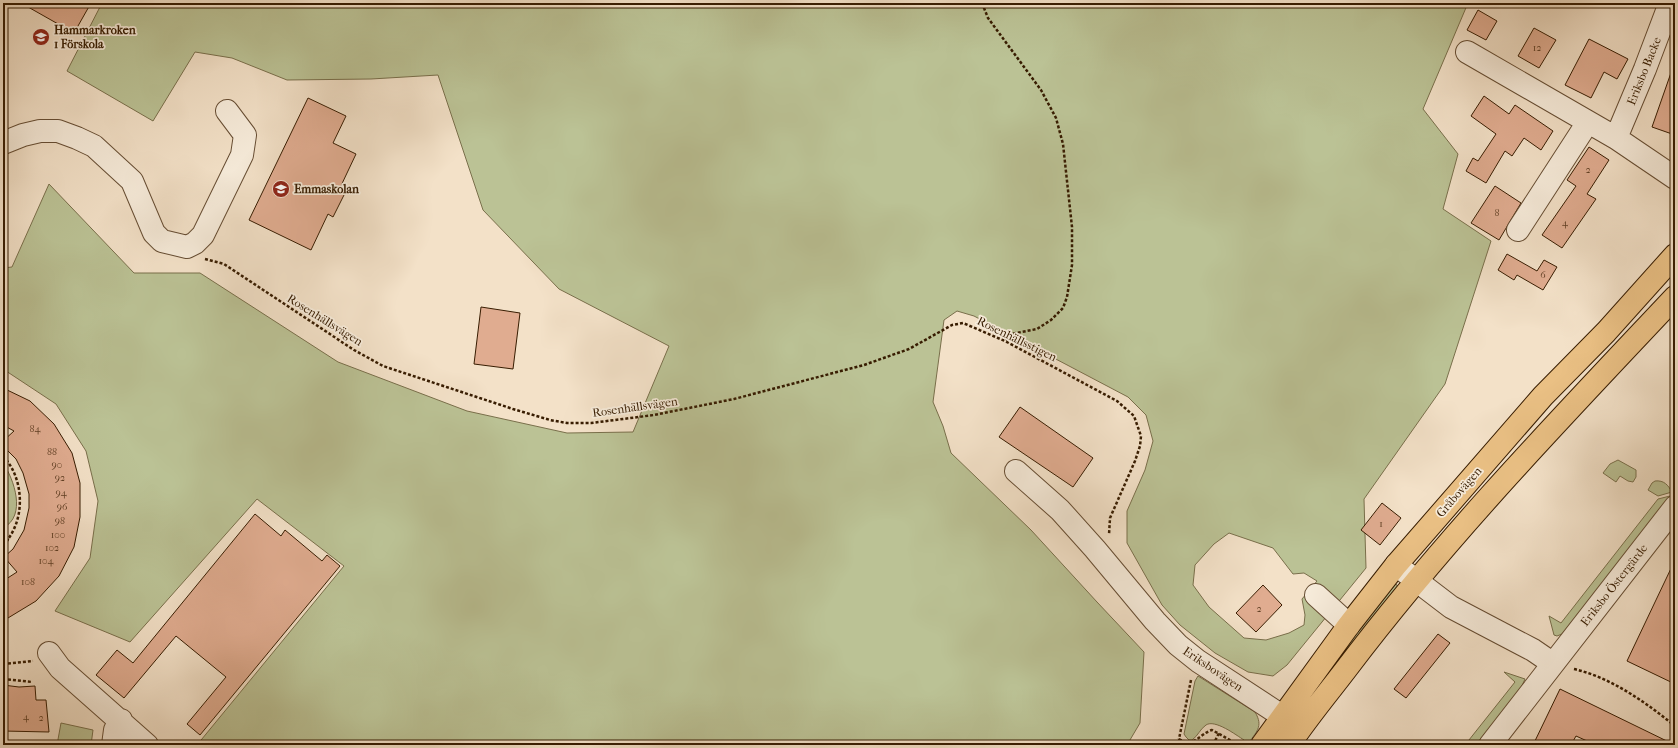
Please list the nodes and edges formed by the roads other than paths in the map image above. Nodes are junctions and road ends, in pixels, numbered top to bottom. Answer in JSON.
{"nodes":[{"id":1,"x":1670,"y":3,"type":"edge"},
{"id":2,"x":1467,"y":52,"type":"dead end"},
{"id":3,"x":227,"y":111,"type":"dead end"},
{"id":4,"x":1588,"y":122,"type":"junction"},
{"id":5,"x":1616,"y":138,"type":"junction"},
{"id":6,"x":3,"y":143,"type":"edge"},
{"id":7,"x":1675,"y":178,"type":"edge"},
{"id":8,"x":1518,"y":230,"type":"dead end"},
{"id":9,"x":1675,"y":255,"type":"edge"},
{"id":10,"x":1675,"y":296,"type":"edge"},
{"id":11,"x":1016,"y":471,"type":"dead end"},
{"id":12,"x":1675,"y":507,"type":"edge"},
{"id":13,"x":1396,"y":565,"type":"junction"},
{"id":14,"x":1417,"y":580,"type":"junction"},
{"id":15,"x":1316,"y":595,"type":"dead end"},
{"id":16,"x":1348,"y":625,"type":"junction"},
{"id":17,"x":49,"y":653,"type":"road end"},
{"id":18,"x":1552,"y":663,"type":"junction"},
{"id":19,"x":1282,"y":716,"type":"junction"},
{"id":20,"x":121,"y":720,"type":"junction"},
{"id":21,"x":1290,"y":743,"type":"edge"},
{"id":22,"x":113,"y":745,"type":"edge"},
{"id":23,"x":147,"y":745,"type":"edge"},
{"id":24,"x":1262,"y":745,"type":"edge"},
{"id":25,"x":1490,"y":745,"type":"edge"}],
"edges":[{"from":1,"to":5,"type":"street","name":"Eriksbo Backe"},
{"from":2,"to":4,"type":"street"},
{"from":3,"to":6,"type":"street"},
{"from":4,"to":5,"type":"street"},
{"from":4,"to":8,"type":"street"},
{"from":5,"to":7,"type":"street"},
{"from":9,"to":13,"type":"main road","name":"Gråbovägen"},
{"from":10,"to":14,"type":"main road"},
{"from":11,"to":19,"type":"street","name":"Eriksbovägen"},
{"from":12,"to":18,"type":"street","name":"Eriksbo Östergärde"},
{"from":13,"to":14,"type":"street"},
{"from":13,"to":16,"type":"main road","name":"Gråbovägen"},
{"from":14,"to":18,"type":"street"},
{"from":14,"to":21,"type":"main road"},
{"from":15,"to":16,"type":"street"},
{"from":16,"to":19,"type":"main road","name":"Gråbovägen"},
{"from":17,"to":20,"type":"street"},
{"from":18,"to":25,"type":"street","name":"Eriksbo Östergärde"},
{"from":19,"to":21,"type":"street"},
{"from":19,"to":24,"type":"main road","name":"Gråbovägen"},
{"from":20,"to":22,"type":"street"},
{"from":20,"to":23,"type":"street"}]}
